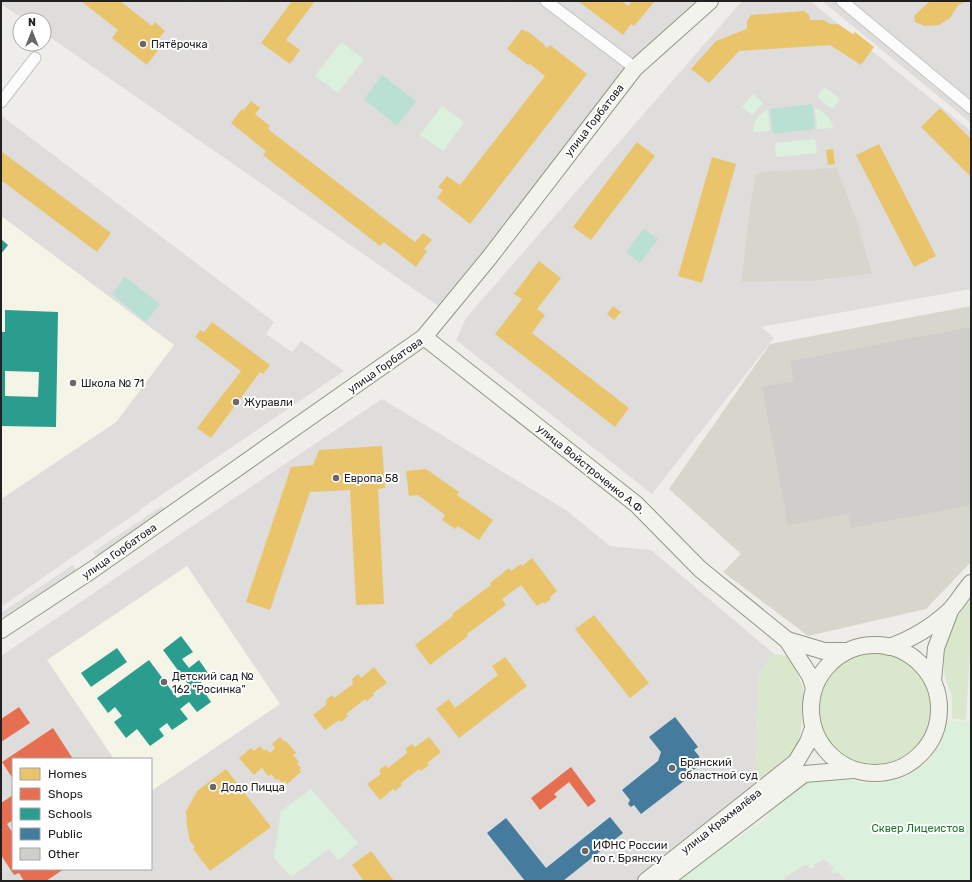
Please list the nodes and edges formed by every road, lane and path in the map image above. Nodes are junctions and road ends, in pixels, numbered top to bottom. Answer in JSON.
{"nodes":[{"id":1,"x":546,"y":1,"type":"edge"},
{"id":2,"x":710,"y":1,"type":"edge"},
{"id":3,"x":842,"y":1,"type":"edge"},
{"id":4,"x":35,"y":58,"type":"dead end"},
{"id":5,"x":635,"y":68,"type":"junction"},
{"id":6,"x":1,"y":102,"type":"edge"},
{"id":7,"x":971,"y":108,"type":"edge"},
{"id":8,"x":424,"y":337,"type":"junction"},
{"id":9,"x":971,"y":584,"type":"edge"},
{"id":10,"x":950,"y":610,"type":"junction"},
{"id":11,"x":1,"y":630,"type":"edge"},
{"id":12,"x":787,"y":640,"type":"junction"},
{"id":13,"x":890,"y":647,"type":"junction"},
{"id":14,"x":847,"y":651,"type":"junction"},
{"id":15,"x":933,"y":681,"type":"junction"},
{"id":16,"x":814,"y":688,"type":"junction"},
{"id":17,"x":813,"y":728,"type":"junction"},
{"id":18,"x":800,"y":768,"type":"junction"},
{"id":19,"x":852,"y":770,"type":"junction"},
{"id":20,"x":654,"y":878,"type":"edge"}],
"edges":[{"from":1,"to":5,"type":"street"},
{"from":2,"to":5,"type":"main road","name":"улица Горбатова"},
{"from":3,"to":7,"type":"street"},
{"from":4,"to":6,"type":"street"},
{"from":5,"to":8,"type":"main road","name":"улица Горбатова"},
{"from":8,"to":11,"type":"main road","name":"улица Горбатова"},
{"from":8,"to":12,"type":"main road","name":"улица Войстроченко А.Ф."},
{"from":9,"to":10,"type":"main road"},
{"from":10,"to":13,"type":"main road"},
{"from":10,"to":15,"type":"main road"},
{"from":12,"to":14,"type":"main road"},
{"from":12,"to":16,"type":"main road"},
{"from":13,"to":14,"type":"main road"},
{"from":13,"to":15,"type":"main road"},
{"from":14,"to":16,"type":"main road"},
{"from":15,"to":19,"type":"main road"},
{"from":16,"to":17,"type":"main road"},
{"from":17,"to":18,"type":"main road"},
{"from":17,"to":19,"type":"main road"},
{"from":18,"to":19,"type":"main road"},
{"from":18,"to":20,"type":"main road"}]}
